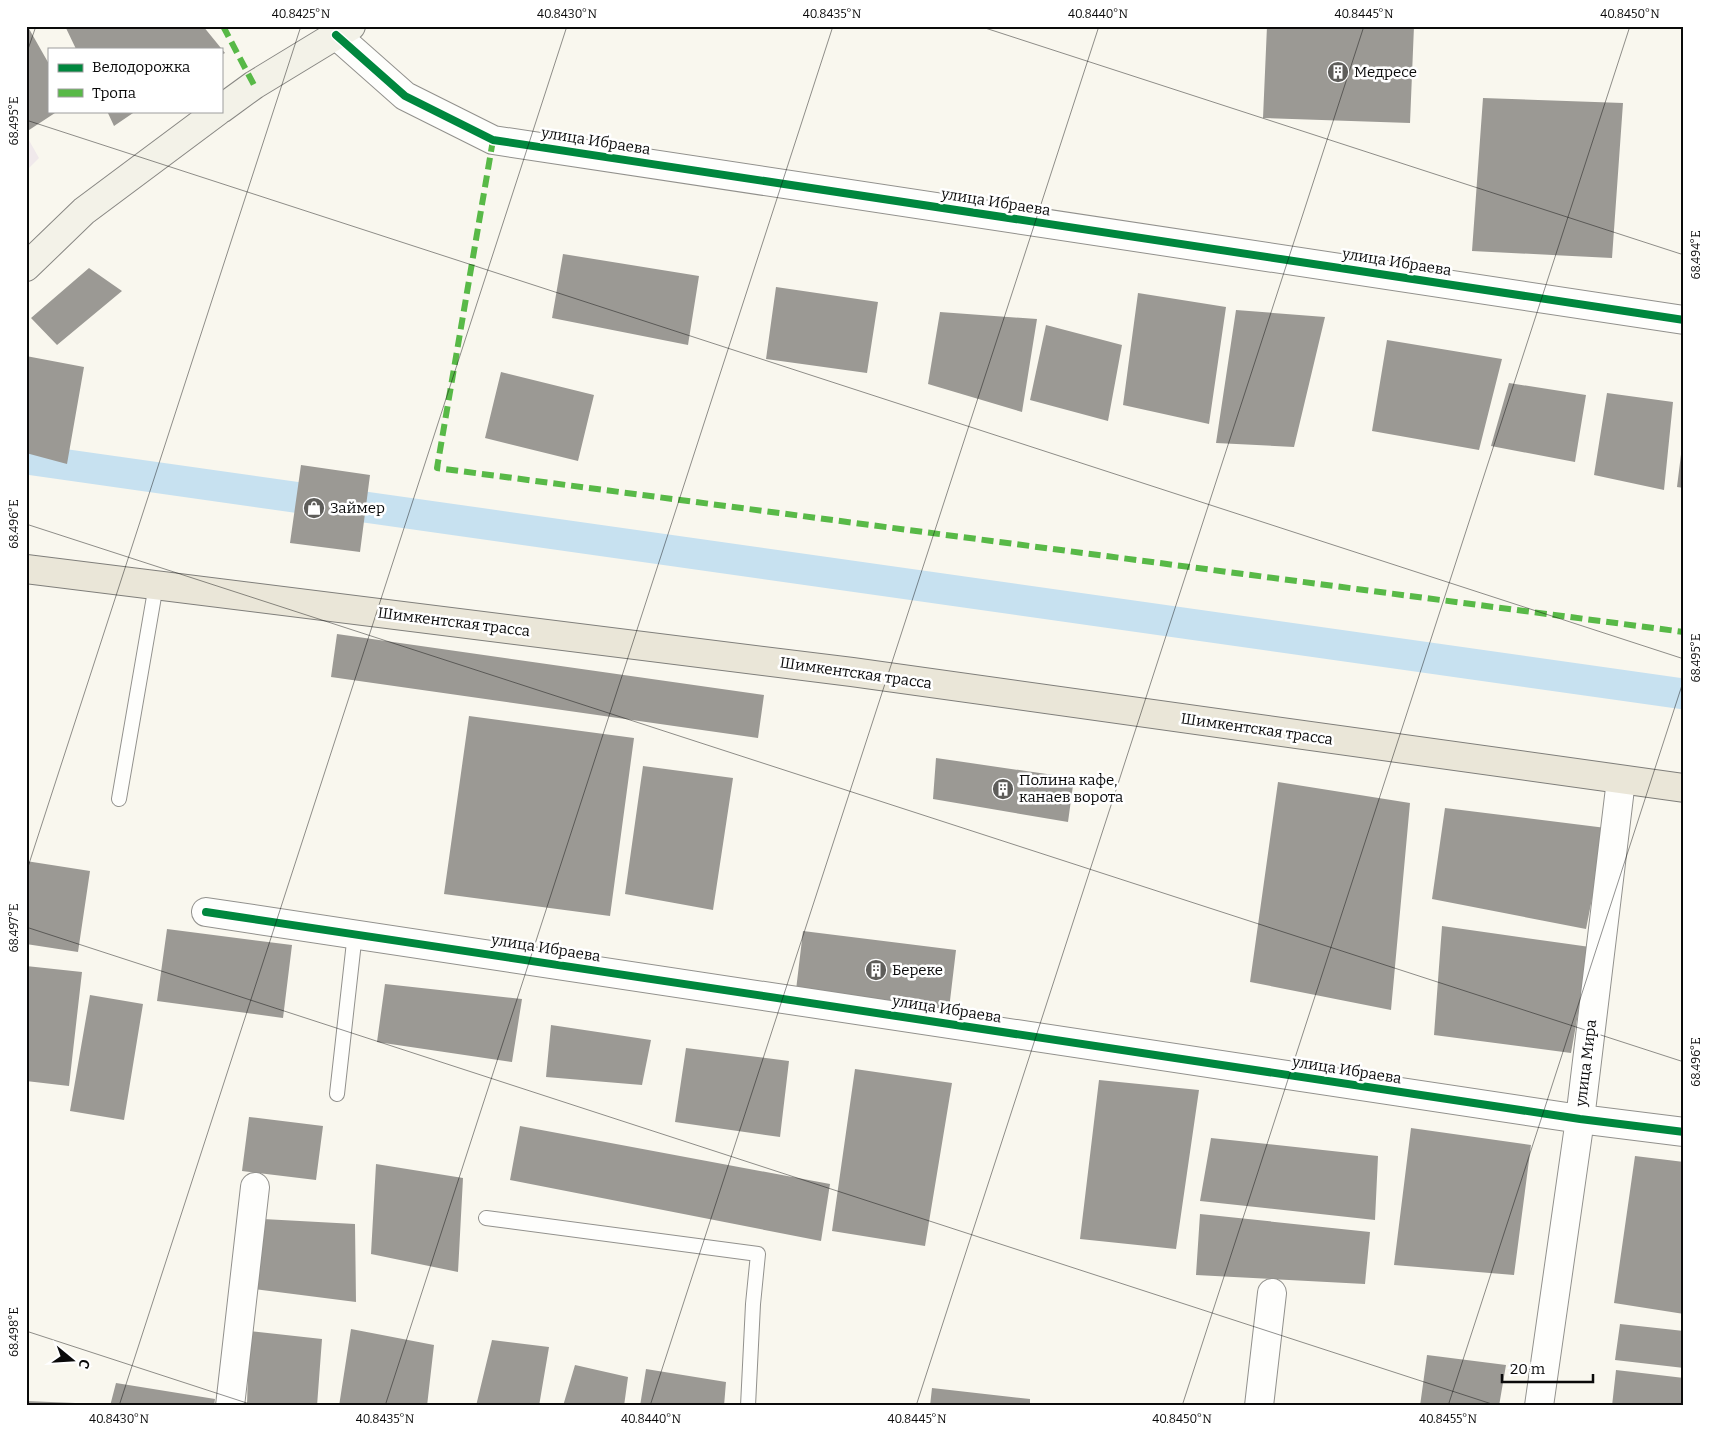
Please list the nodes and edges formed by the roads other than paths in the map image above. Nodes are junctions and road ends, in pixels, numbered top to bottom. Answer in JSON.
{"nodes":[{"id":1,"x":344,"y":30,"type":"edge"},
{"id":2,"x":222,"y":108,"type":"edge"},
{"id":3,"x":217,"y":112,"type":"edge"},
{"id":4,"x":26,"y":267,"type":"edge"},
{"id":5,"x":1684,"y":320,"type":"edge"},
{"id":6,"x":26,"y":569,"type":"edge"},
{"id":7,"x":156,"y":585,"type":"junction"},
{"id":8,"x":1621,"y":780,"type":"junction"},
{"id":9,"x":1684,"y":788,"type":"edge"},
{"id":10,"x":119,"y":800,"type":"dead end"},
{"id":11,"x":206,"y":912,"type":"dead end"},
{"id":12,"x":355,"y":933,"type":"junction"},
{"id":13,"x":337,"y":1094,"type":"dead end"},
{"id":14,"x":1580,"y":1119,"type":"junction"},
{"id":15,"x":1684,"y":1132,"type":"edge"},
{"id":16,"x":255,"y":1187,"type":"dead end"},
{"id":17,"x":486,"y":1218,"type":"dead end"},
{"id":18,"x":1272,"y":1293,"type":"dead end"},
{"id":19,"x":230,"y":1406,"type":"edge"},
{"id":20,"x":748,"y":1406,"type":"edge"},
{"id":21,"x":1259,"y":1406,"type":"edge"},
{"id":22,"x":1539,"y":1406,"type":"edge"}],
"edges":[{"from":1,"to":2,"type":"main road"},
{"from":1,"to":5,"type":"street","name":"улица Ибраева"},
{"from":3,"to":4,"type":"main road"},
{"from":6,"to":7,"type":"main road","name":"Шимкентская трасса"},
{"from":7,"to":8,"type":"main road","name":"Шимкентская трасса"},
{"from":7,"to":10,"type":"lane"},
{"from":8,"to":9,"type":"main road","name":"Шимкентская трасса"},
{"from":8,"to":14,"type":"street","name":"улица Мира"},
{"from":11,"to":12,"type":"street","name":"улица Ибраева"},
{"from":12,"to":13,"type":"lane"},
{"from":12,"to":14,"type":"street","name":"улица Ибраева"},
{"from":14,"to":15,"type":"street","name":"улица Ибраева"},
{"from":14,"to":22,"type":"street","name":"улица Мира"},
{"from":16,"to":19,"type":"street"},
{"from":17,"to":20,"type":"lane"},
{"from":18,"to":21,"type":"street"}]}
